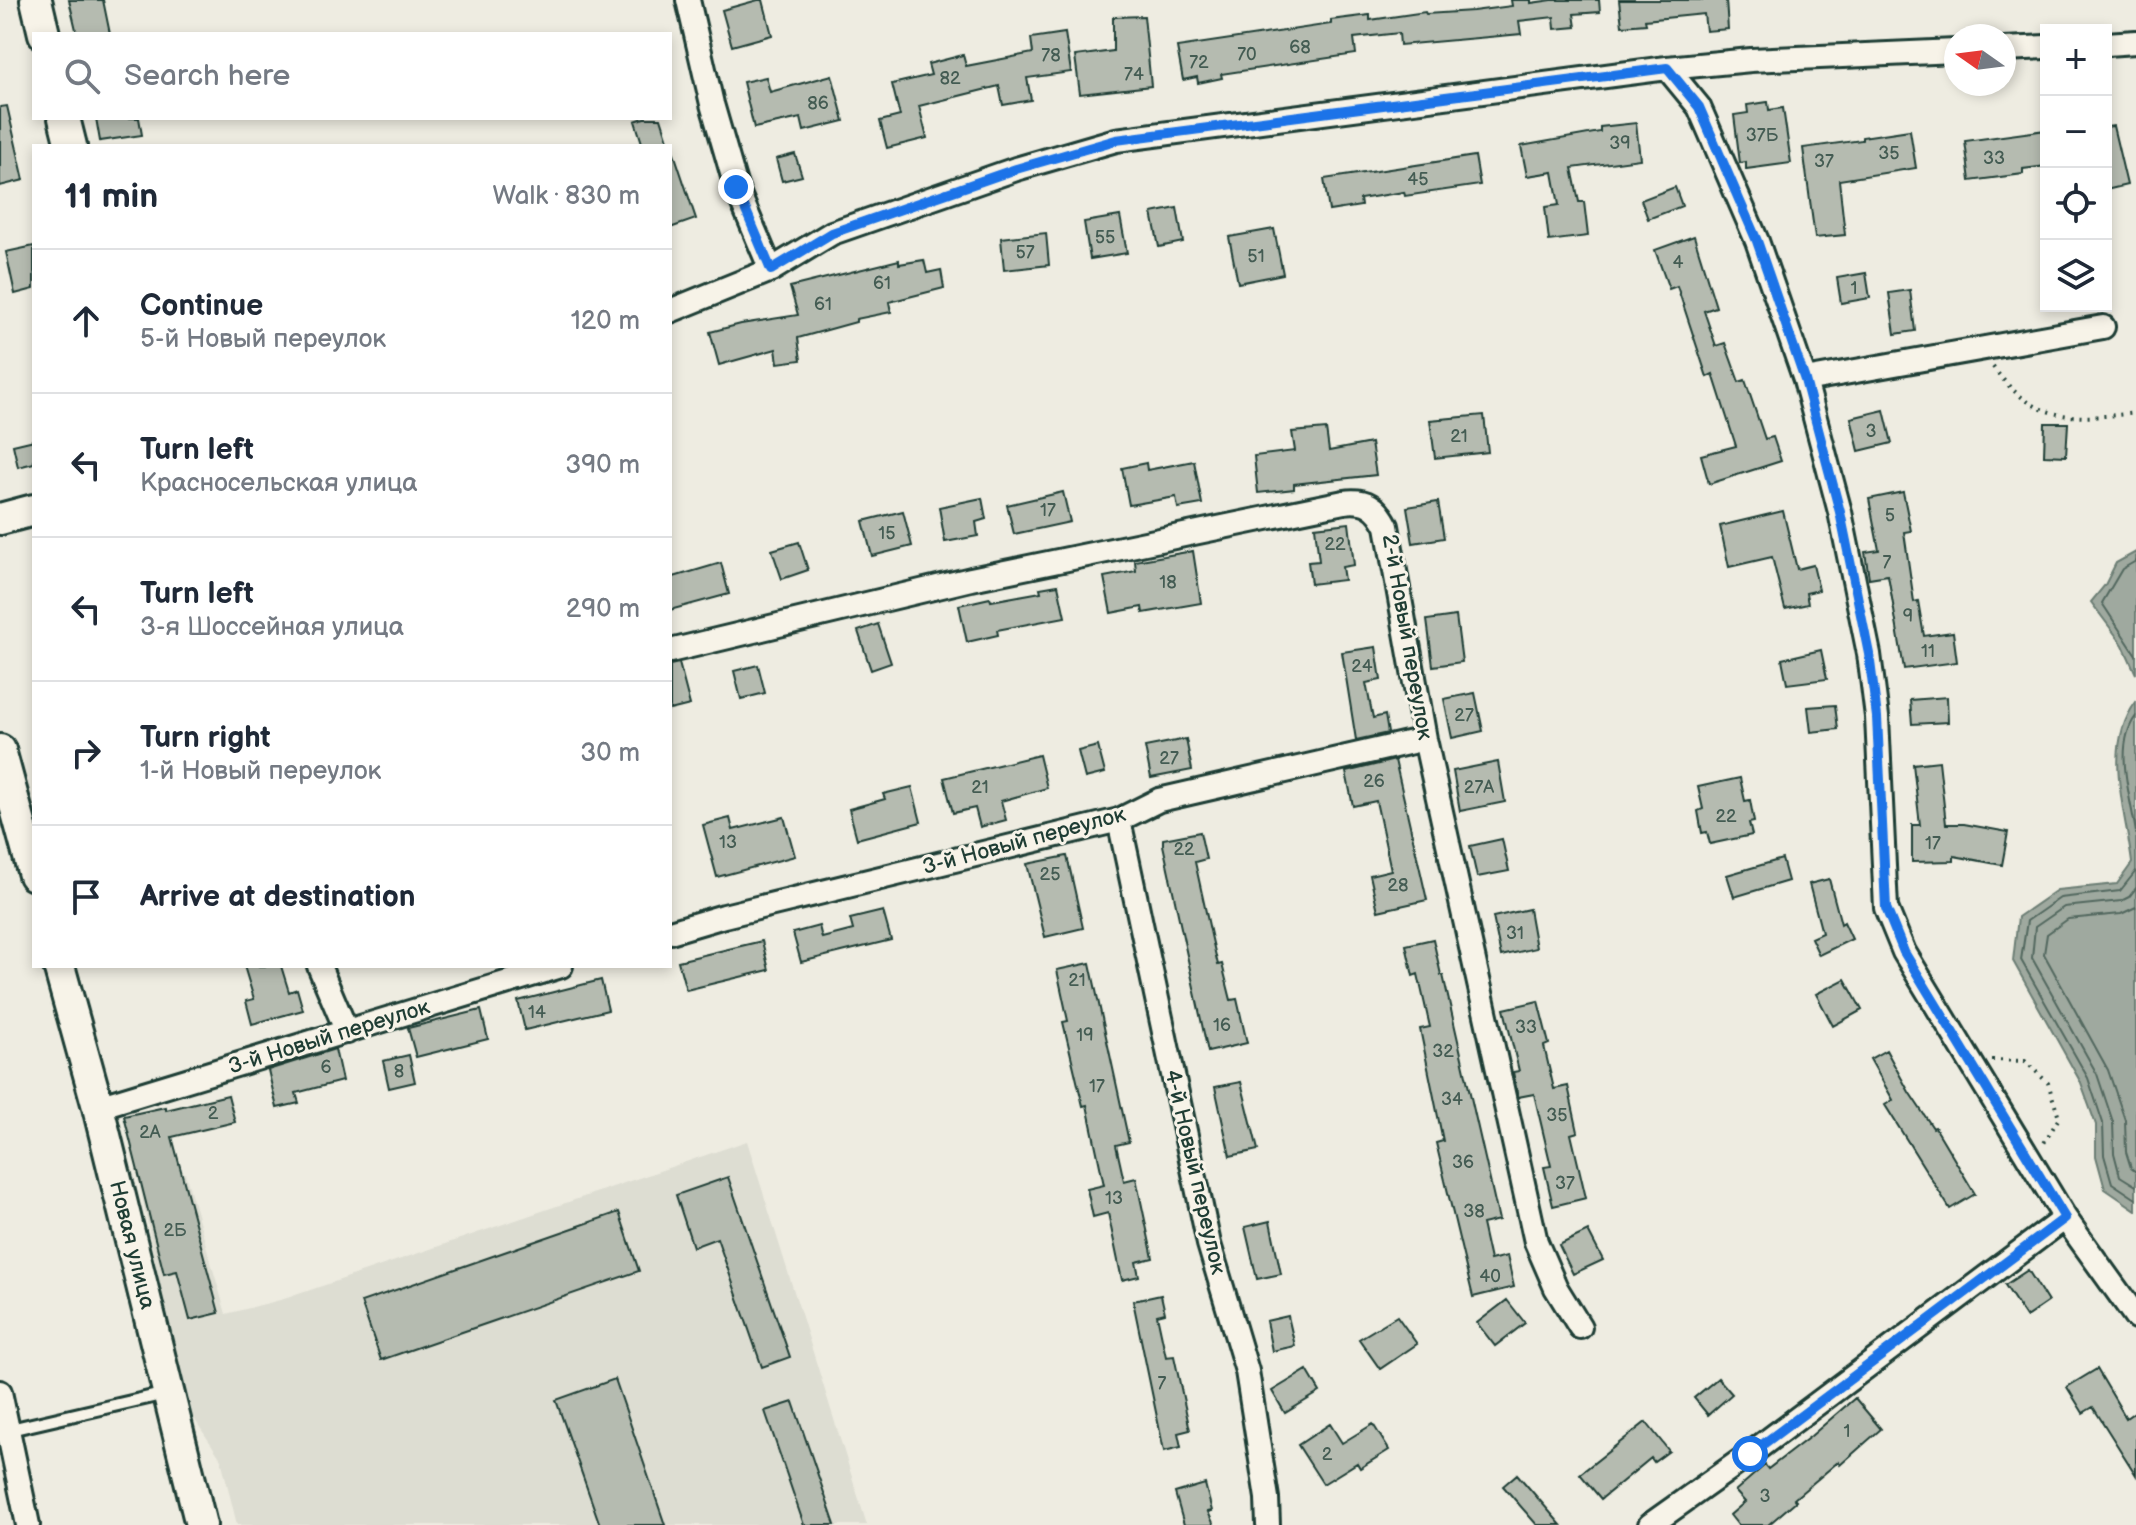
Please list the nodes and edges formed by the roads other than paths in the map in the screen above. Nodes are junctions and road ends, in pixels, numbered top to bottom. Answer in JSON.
{"nodes":[{"id":1,"x":36,"y":0,"type":"edge"},
{"id":2,"x":688,"y":0,"type":"edge"},
{"id":3,"x":44,"y":32,"type":"edge"},
{"id":4,"x":2136,"y":42,"type":"edge"},
{"id":5,"x":2112,"y":44,"type":"edge"},
{"id":6,"x":2040,"y":47,"type":"edge"},
{"id":7,"x":2016,"y":48,"type":"edge"},
{"id":8,"x":1944,"y":52,"type":"edge"},
{"id":9,"x":1667,"y":68,"type":"junction"},
{"id":10,"x":64,"y":120,"type":"edge"},
{"id":11,"x":70,"y":144,"type":"edge"},
{"id":12,"x":771,"y":270,"type":"junction"},
{"id":13,"x":672,"y":310,"type":"edge"},
{"id":14,"x":2103,"y":327,"type":"dead end"},
{"id":15,"x":1805,"y":380,"type":"junction"},
{"id":16,"x":32,"y":511,"type":"edge"},
{"id":17,"x":0,"y":519,"type":"edge"},
{"id":18,"x":672,"y":651,"type":"edge"},
{"id":19,"x":1425,"y":739,"type":"junction"},
{"id":20,"x":0,"y":750,"type":"edge"},
{"id":21,"x":1119,"y":820,"type":"junction"},
{"id":22,"x":32,"y":868,"type":"edge"},
{"id":23,"x":672,"y":931,"type":"edge"},
{"id":24,"x":60,"y":968,"type":"edge"},
{"id":25,"x":320,"y":968,"type":"edge"},
{"id":26,"x":555,"y":968,"type":"edge"},
{"id":27,"x":347,"y":1032,"type":"junction"},
{"id":28,"x":98,"y":1107,"type":"junction"},
{"id":29,"x":2065,"y":1218,"type":"junction"},
{"id":30,"x":2136,"y":1317,"type":"edge"},
{"id":31,"x":1580,"y":1327,"type":"dead end"},
{"id":32,"x":0,"y":1392,"type":"edge"},
{"id":33,"x":168,"y":1393,"type":"junction"},
{"id":34,"x":8,"y":1430,"type":"junction"},
{"id":35,"x":28,"y":1525,"type":"edge"},
{"id":36,"x":201,"y":1525,"type":"edge"},
{"id":37,"x":1268,"y":1525,"type":"edge"},
{"id":38,"x":1650,"y":1525,"type":"edge"}],
"edges":[{"from":1,"to":3,"type":"street"},
{"from":2,"to":12,"type":"street"},
{"from":4,"to":5,"type":"street"},
{"from":6,"to":7,"type":"street"},
{"from":8,"to":9,"type":"street"},
{"from":9,"to":12,"type":"street"},
{"from":9,"to":15,"type":"street"},
{"from":10,"to":11,"type":"street"},
{"from":12,"to":13,"type":"street"},
{"from":14,"to":15,"type":"street"},
{"from":15,"to":29,"type":"street"},
{"from":16,"to":17,"type":"street"},
{"from":18,"to":19,"type":"street","name":"2-й Новый переулок"},
{"from":19,"to":21,"type":"street","name":"3-й Новый переулок"},
{"from":19,"to":31,"type":"street","name":"2-й Новый переулок"},
{"from":20,"to":22,"type":"street"},
{"from":21,"to":23,"type":"street","name":"3-й Новый переулок"},
{"from":21,"to":37,"type":"street","name":"4-й Новый переулок"},
{"from":24,"to":28,"type":"street","name":"Новая улица"},
{"from":25,"to":27,"type":"street"},
{"from":26,"to":27,"type":"street","name":"3-й Новый переулок"},
{"from":27,"to":28,"type":"street","name":"3-й Новый переулок"},
{"from":28,"to":33,"type":"street","name":"Новая улица"},
{"from":29,"to":30,"type":"street"},
{"from":29,"to":38,"type":"street"},
{"from":32,"to":34,"type":"street"},
{"from":33,"to":34,"type":"lane"},
{"from":33,"to":36,"type":"street","name":"Новая улица"},
{"from":34,"to":35,"type":"street"}]}
